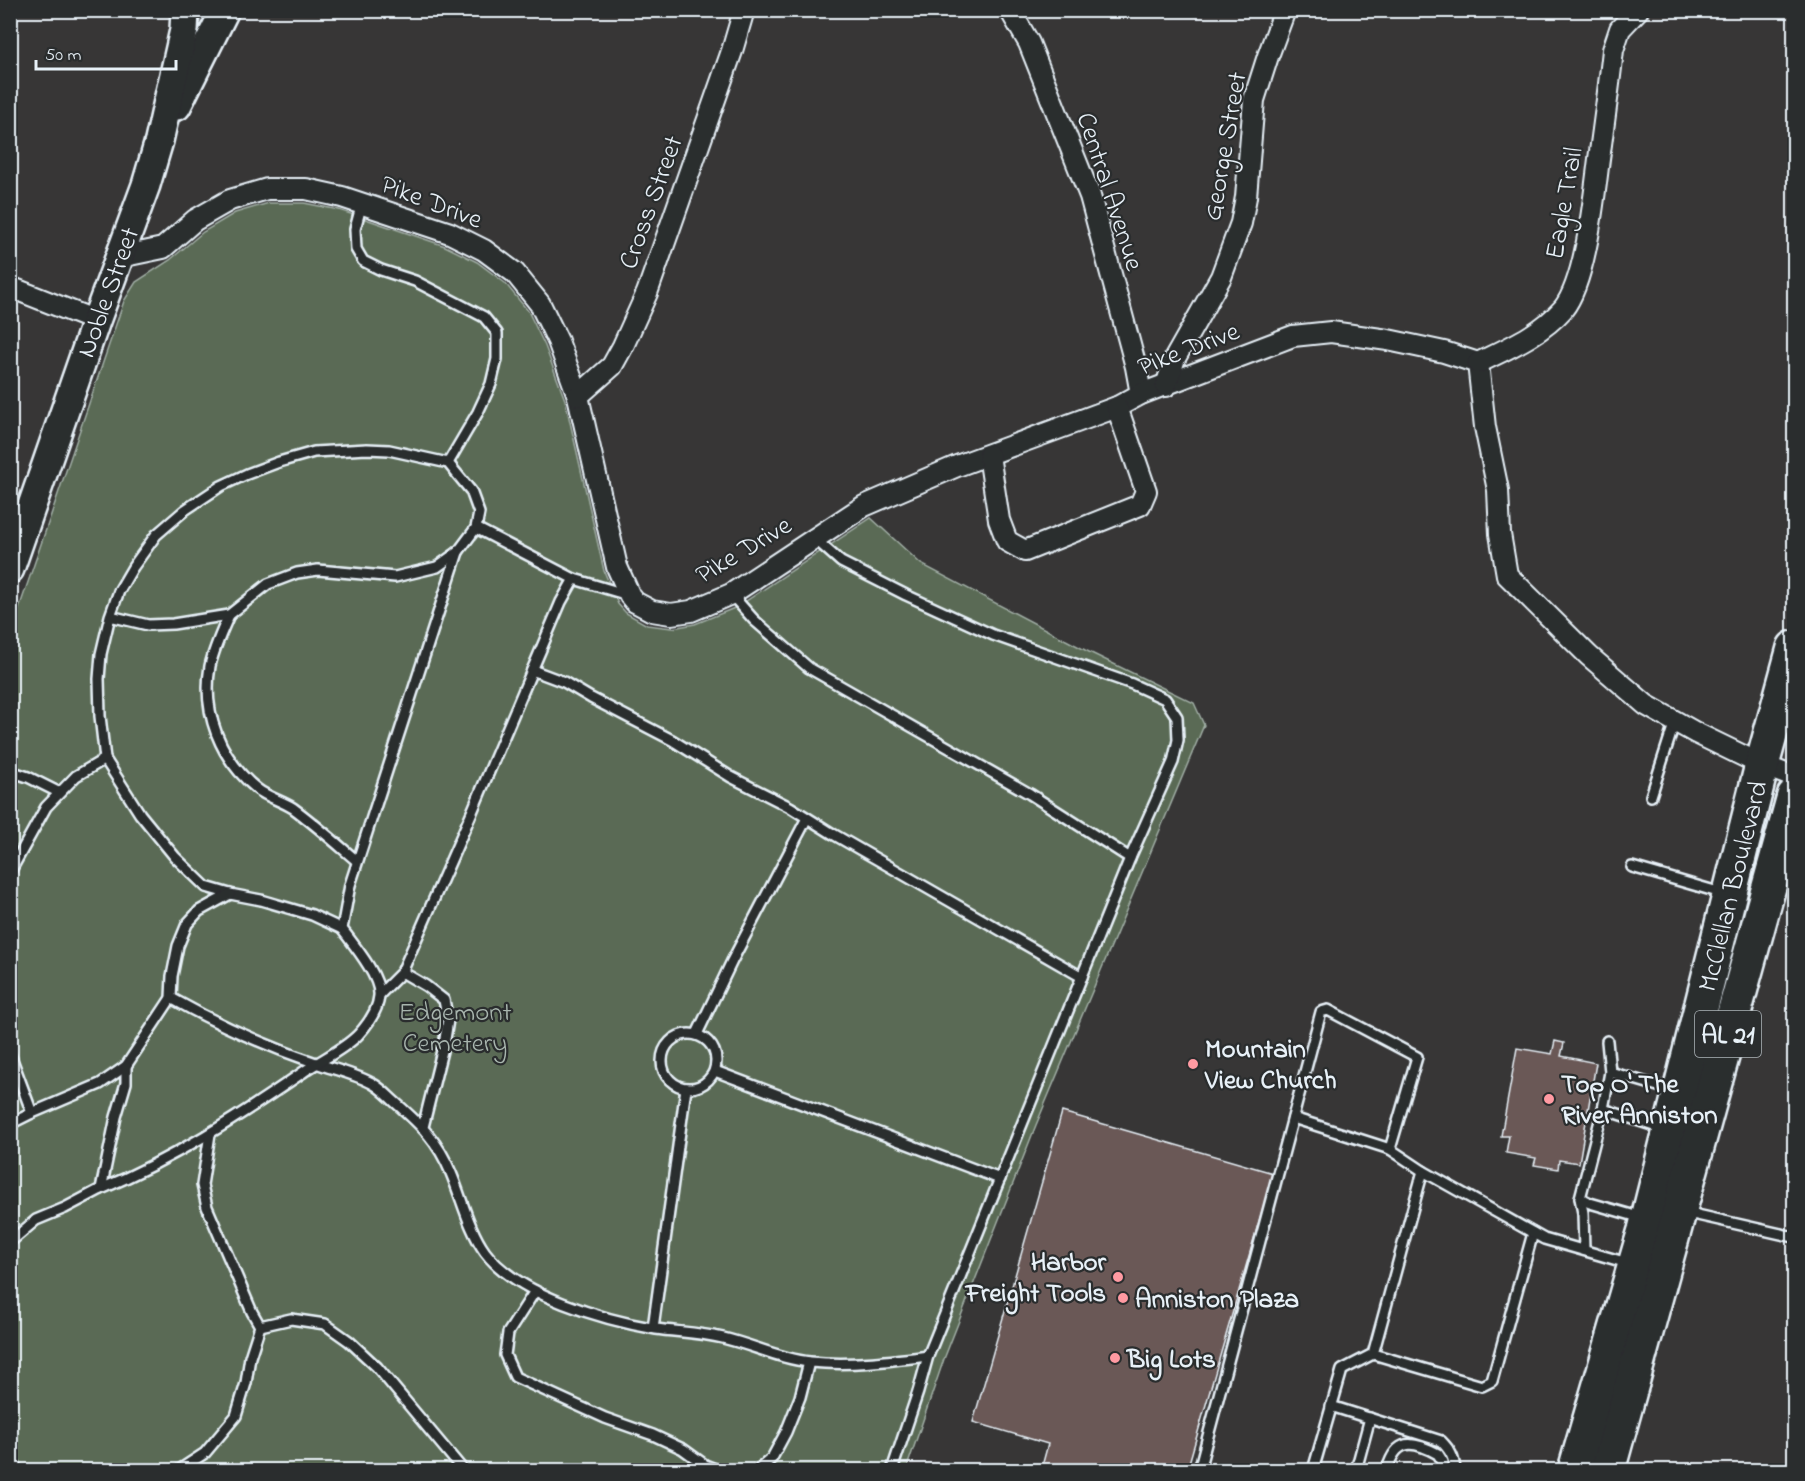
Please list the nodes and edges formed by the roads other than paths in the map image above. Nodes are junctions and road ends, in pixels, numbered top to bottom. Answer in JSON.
{"nodes":[{"id":1,"x":185,"y":10,"type":"edge"},
{"id":2,"x":225,"y":10,"type":"edge"},
{"id":3,"x":744,"y":10,"type":"edge"},
{"id":4,"x":1010,"y":10,"type":"edge"},
{"id":5,"x":1285,"y":10,"type":"edge"},
{"id":6,"x":1638,"y":10,"type":"edge"},
{"id":7,"x":159,"y":141,"type":"junction"},
{"id":8,"x":362,"y":203,"type":"junction"},
{"id":9,"x":120,"y":257,"type":"junction"},
{"id":10,"x":10,"y":287,"type":"edge"},
{"id":11,"x":96,"y":321,"type":"junction"},
{"id":12,"x":1478,"y":363,"type":"junction"},
{"id":13,"x":1166,"y":386,"type":"junction"},
{"id":14,"x":1141,"y":394,"type":"junction"},
{"id":15,"x":578,"y":396,"type":"junction"},
{"id":16,"x":1117,"y":407,"type":"junction"},
{"id":17,"x":989,"y":455,"type":"junction"},
{"id":18,"x":448,"y":463,"type":"junction"},
{"id":19,"x":476,"y":528,"type":"junction"},
{"id":20,"x":814,"y":538,"type":"junction"},
{"id":21,"x":458,"y":552,"type":"junction"},
{"id":22,"x":10,"y":568,"type":"edge"},
{"id":23,"x":574,"y":579,"type":"junction"},
{"id":24,"x":730,"y":594,"type":"junction"},
{"id":25,"x":630,"y":596,"type":"junction"},
{"id":26,"x":229,"y":615,"type":"junction"},
{"id":27,"x":110,"y":616,"type":"junction"},
{"id":28,"x":1794,"y":648,"type":"edge"},
{"id":29,"x":532,"y":670,"type":"junction"},
{"id":30,"x":1675,"y":721,"type":"junction"},
{"id":31,"x":105,"y":759,"type":"junction"},
{"id":32,"x":1762,"y":765,"type":"junction"},
{"id":33,"x":10,"y":771,"type":"edge"},
{"id":34,"x":1794,"y":777,"type":"edge"},
{"id":35,"x":58,"y":792,"type":"junction"},
{"id":36,"x":1651,"y":796,"type":"dead end"},
{"id":37,"x":1794,"y":796,"type":"edge"},
{"id":38,"x":807,"y":818,"type":"junction"},
{"id":39,"x":1130,"y":858,"type":"junction"},
{"id":40,"x":357,"y":861,"type":"junction"},
{"id":41,"x":1632,"y":867,"type":"dead end"},
{"id":42,"x":10,"y":872,"type":"edge"},
{"id":43,"x":230,"y":894,"type":"junction"},
{"id":44,"x":1730,"y":896,"type":"junction"},
{"id":45,"x":342,"y":929,"type":"junction"},
{"id":46,"x":402,"y":972,"type":"junction"},
{"id":47,"x":1082,"y":977,"type":"junction"},
{"id":48,"x":380,"y":994,"type":"junction"},
{"id":49,"x":171,"y":998,"type":"junction"},
{"id":50,"x":697,"y":1034,"type":"junction"},
{"id":51,"x":1607,"y":1041,"type":"dead end"},
{"id":52,"x":10,"y":1054,"type":"edge"},
{"id":53,"x":316,"y":1063,"type":"junction"},
{"id":54,"x":126,"y":1066,"type":"junction"},
{"id":55,"x":715,"y":1071,"type":"junction"},
{"id":56,"x":1610,"y":1072,"type":"junction"},
{"id":57,"x":686,"y":1088,"type":"junction"},
{"id":58,"x":1680,"y":1093,"type":"junction"},
{"id":59,"x":1604,"y":1109,"type":"junction"},
{"id":60,"x":32,"y":1113,"type":"junction"},
{"id":61,"x":1293,"y":1118,"type":"junction"},
{"id":62,"x":10,"y":1124,"type":"edge"},
{"id":63,"x":423,"y":1127,"type":"junction"},
{"id":64,"x":1670,"y":1131,"type":"junction"},
{"id":65,"x":210,"y":1134,"type":"junction"},
{"id":66,"x":1390,"y":1149,"type":"junction"},
{"id":67,"x":1423,"y":1171,"type":"junction"},
{"id":68,"x":1000,"y":1179,"type":"junction"},
{"id":69,"x":101,"y":1189,"type":"junction"},
{"id":70,"x":1580,"y":1198,"type":"junction"},
{"id":71,"x":1679,"y":1211,"type":"junction"},
{"id":72,"x":1648,"y":1219,"type":"junction"},
{"id":73,"x":1533,"y":1233,"type":"junction"},
{"id":74,"x":1794,"y":1238,"type":"edge"},
{"id":75,"x":10,"y":1242,"type":"edge"},
{"id":76,"x":1584,"y":1250,"type":"junction"},
{"id":77,"x":1649,"y":1268,"type":"junction"},
{"id":78,"x":535,"y":1291,"type":"junction"},
{"id":79,"x":260,"y":1326,"type":"junction"},
{"id":80,"x":653,"y":1328,"type":"junction"},
{"id":81,"x":1373,"y":1353,"type":"junction"},
{"id":82,"x":928,"y":1356,"type":"junction"},
{"id":83,"x":809,"y":1362,"type":"junction"},
{"id":84,"x":1331,"y":1406,"type":"junction"},
{"id":85,"x":1370,"y":1418,"type":"junction"},
{"id":86,"x":13,"y":1464,"type":"edge"},
{"id":87,"x":26,"y":1470,"type":"edge"},
{"id":88,"x":179,"y":1470,"type":"edge"},
{"id":89,"x":463,"y":1470,"type":"edge"},
{"id":90,"x":718,"y":1470,"type":"edge"},
{"id":91,"x":758,"y":1470,"type":"edge"},
{"id":92,"x":892,"y":1470,"type":"edge"},
{"id":93,"x":1199,"y":1470,"type":"edge"},
{"id":94,"x":1313,"y":1470,"type":"edge"},
{"id":95,"x":1356,"y":1470,"type":"edge"},
{"id":96,"x":1387,"y":1470,"type":"edge"},
{"id":97,"x":1443,"y":1470,"type":"edge"},
{"id":98,"x":1455,"y":1470,"type":"edge"},
{"id":99,"x":1575,"y":1470,"type":"edge"},
{"id":100,"x":1608,"y":1470,"type":"edge"}],
"edges":[{"from":1,"to":7,"type":"main road","name":"Noble Street"},
{"from":2,"to":7,"type":"main road"},
{"from":3,"to":15,"type":"street","name":"Cross Street"},
{"from":4,"to":14,"type":"street","name":"Central Avenue"},
{"from":5,"to":13,"type":"street","name":"George Street"},
{"from":6,"to":12,"type":"street","name":"Eagle Trail"},
{"from":7,"to":9,"type":"main road","name":"Noble Street"},
{"from":8,"to":9,"type":"street","name":"Pike Drive"},
{"from":8,"to":15,"type":"street","name":"Pike Drive"},
{"from":8,"to":18,"type":"lane"},
{"from":9,"to":11,"type":"main road","name":"Noble Street"},
{"from":10,"to":11,"type":"street"},
{"from":11,"to":22,"type":"main road","name":"Noble Street"},
{"from":12,"to":13,"type":"street","name":"Pike Drive"},
{"from":12,"to":30,"type":"street"},
{"from":13,"to":14,"type":"street","name":"Pike Drive"},
{"from":14,"to":16,"type":"street","name":"Pike Drive"},
{"from":15,"to":25,"type":"street","name":"Pike Drive"},
{"from":16,"to":17,"type":"street","name":"Pike Drive"},
{"from":16,"to":17,"type":"street"},
{"from":17,"to":20,"type":"street","name":"Pike Drive"},
{"from":18,"to":19,"type":"lane"},
{"from":18,"to":27,"type":"lane"},
{"from":19,"to":21,"type":"lane"},
{"from":19,"to":23,"type":"lane"},
{"from":20,"to":24,"type":"street","name":"Pike Drive"},
{"from":20,"to":39,"type":"lane"},
{"from":21,"to":26,"type":"lane"},
{"from":21,"to":40,"type":"lane"},
{"from":23,"to":25,"type":"lane"},
{"from":23,"to":29,"type":"lane"},
{"from":24,"to":25,"type":"street","name":"Pike Drive"},
{"from":24,"to":39,"type":"lane"},
{"from":26,"to":27,"type":"lane"},
{"from":26,"to":40,"type":"lane"},
{"from":27,"to":31,"type":"lane"},
{"from":28,"to":32,"type":"highway","name":"McClellan Boulevard","number":"AL 21"},
{"from":29,"to":38,"type":"lane"},
{"from":29,"to":46,"type":"lane"},
{"from":30,"to":32,"type":"street"},
{"from":30,"to":36,"type":"lane"},
{"from":31,"to":35,"type":"lane"},
{"from":31,"to":43,"type":"lane"},
{"from":32,"to":34,"type":"street"},
{"from":32,"to":44,"type":"highway","name":"McClellan Boulevard","number":"AL 21"},
{"from":33,"to":35,"type":"lane"},
{"from":35,"to":42,"type":"lane"},
{"from":37,"to":71,"type":"highway","name":"McClellan Boulevard","number":"AL 21"},
{"from":38,"to":47,"type":"lane"},
{"from":38,"to":50,"type":"lane"},
{"from":39,"to":47,"type":"lane"},
{"from":40,"to":45,"type":"lane"},
{"from":41,"to":44,"type":"lane"},
{"from":43,"to":45,"type":"lane"},
{"from":43,"to":49,"type":"lane"},
{"from":44,"to":58,"type":"highway","name":"McClellan Boulevard","number":"AL 21"},
{"from":45,"to":48,"type":"lane"},
{"from":46,"to":48,"type":"lane"},
{"from":46,"to":63,"type":"lane"},
{"from":47,"to":68,"type":"lane"},
{"from":48,"to":53,"type":"lane"},
{"from":49,"to":53,"type":"lane"},
{"from":49,"to":54,"type":"lane"},
{"from":50,"to":55,"type":"lane"},
{"from":50,"to":57,"type":"lane"},
{"from":51,"to":56,"type":"lane"},
{"from":52,"to":60,"type":"lane"},
{"from":53,"to":63,"type":"lane"},
{"from":53,"to":65,"type":"lane"},
{"from":54,"to":60,"type":"lane"},
{"from":54,"to":69,"type":"lane"},
{"from":55,"to":57,"type":"lane"},
{"from":55,"to":68,"type":"lane"},
{"from":56,"to":58,"type":"lane"},
{"from":56,"to":59,"type":"lane"},
{"from":57,"to":80,"type":"lane"},
{"from":58,"to":64,"type":"highway","name":"McClellan Boulevard","number":"AL 21"},
{"from":59,"to":64,"type":"lane"},
{"from":59,"to":70,"type":"lane"},
{"from":60,"to":62,"type":"lane"},
{"from":61,"to":66,"type":"lane"},
{"from":61,"to":66,"type":"lane"},
{"from":61,"to":93,"type":"lane"},
{"from":63,"to":78,"type":"lane"},
{"from":64,"to":72,"type":"highway","name":"McClellan Boulevard","number":"AL 21"},
{"from":65,"to":69,"type":"lane"},
{"from":65,"to":79,"type":"lane"},
{"from":66,"to":67,"type":"lane"},
{"from":67,"to":73,"type":"lane"},
{"from":67,"to":81,"type":"lane"},
{"from":68,"to":82,"type":"lane"},
{"from":69,"to":75,"type":"lane"},
{"from":70,"to":72,"type":"lane"},
{"from":70,"to":76,"type":"lane"},
{"from":71,"to":74,"type":"lane"},
{"from":71,"to":77,"type":"highway","name":"McClellan Boulevard","number":"AL 21"},
{"from":72,"to":77,"type":"highway","name":"McClellan Boulevard","number":"AL 21"},
{"from":73,"to":76,"type":"lane"},
{"from":73,"to":81,"type":"lane"},
{"from":76,"to":77,"type":"lane"},
{"from":77,"to":99,"type":"highway","name":"McClellan Boulevard","number":"AL 21"},
{"from":77,"to":100,"type":"highway","name":"McClellan Boulevard","number":"AL 21"},
{"from":78,"to":80,"type":"lane"},
{"from":78,"to":90,"type":"lane"},
{"from":79,"to":88,"type":"lane"},
{"from":79,"to":89,"type":"lane"},
{"from":80,"to":83,"type":"lane"},
{"from":81,"to":84,"type":"lane"},
{"from":82,"to":83,"type":"lane"},
{"from":82,"to":92,"type":"lane"},
{"from":83,"to":91,"type":"lane"},
{"from":84,"to":85,"type":"lane"},
{"from":84,"to":94,"type":"lane"},
{"from":85,"to":95,"type":"lane"},
{"from":85,"to":98,"type":"lane"},
{"from":86,"to":87,"type":"lane"},
{"from":96,"to":97,"type":"lane"}]}
